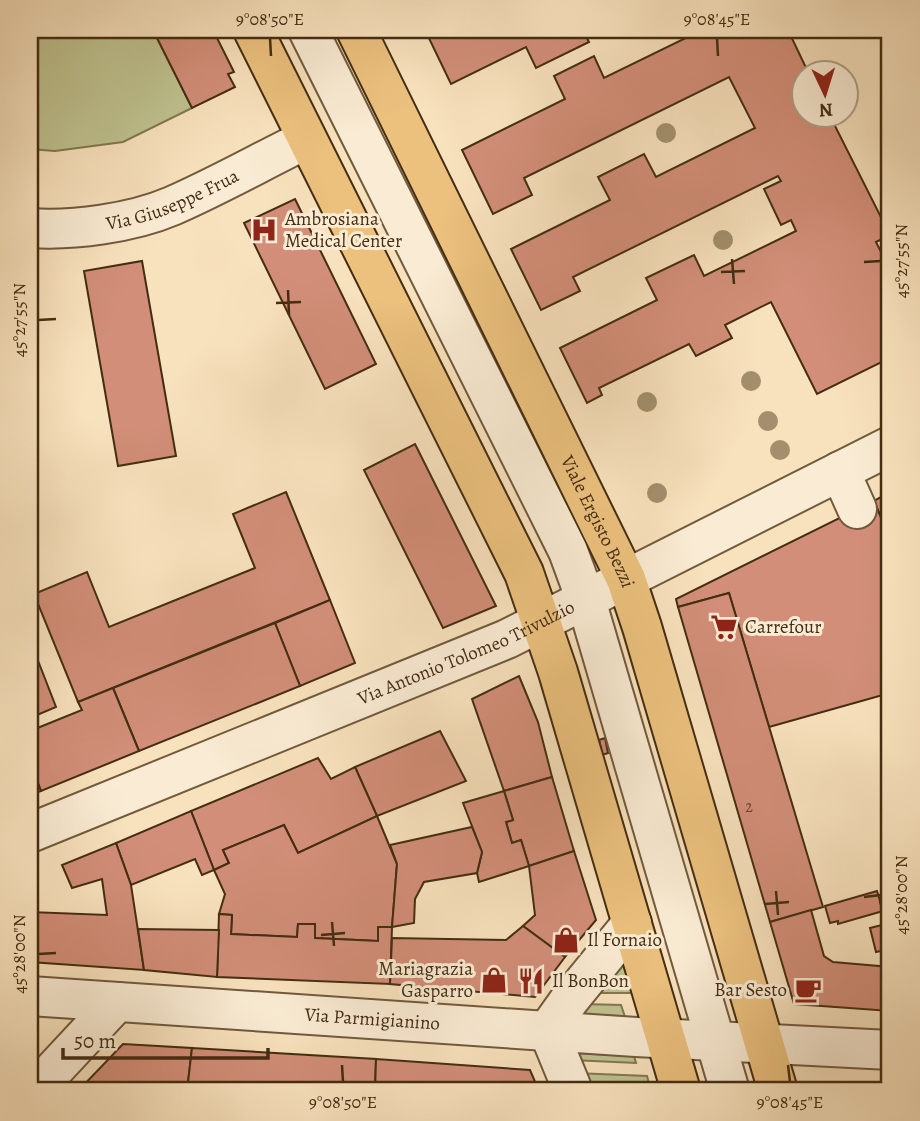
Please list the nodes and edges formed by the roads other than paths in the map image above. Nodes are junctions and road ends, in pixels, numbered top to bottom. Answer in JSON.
{"nodes":[{"id":1,"x":253,"y":30,"type":"edge"},
{"id":2,"x":308,"y":30,"type":"edge"},
{"id":3,"x":356,"y":30,"type":"edge"},
{"id":4,"x":307,"y":139,"type":"junction"},
{"id":5,"x":30,"y":228,"type":"edge"},
{"id":6,"x":890,"y":446,"type":"edge"},
{"id":7,"x":840,"y":471,"type":"junction"},
{"id":8,"x":857,"y":509,"type":"dead end"},
{"id":9,"x":626,"y":579,"type":"junction"},
{"id":10,"x":586,"y":600,"type":"junction"},
{"id":11,"x":541,"y":621,"type":"junction"},
{"id":12,"x":30,"y":833,"type":"edge"},
{"id":13,"x":632,"y":923,"type":"junction"},
{"id":14,"x":30,"y":996,"type":"edge"},
{"id":15,"x":117,"y":1002,"type":"junction"},
{"id":16,"x":548,"y":1030,"type":"junction"},
{"id":17,"x":666,"y":1038,"type":"junction"},
{"id":18,"x":715,"y":1041,"type":"junction"},
{"id":19,"x":764,"y":1043,"type":"junction"},
{"id":20,"x":890,"y":1050,"type":"edge"},
{"id":21,"x":34,"y":1091,"type":"edge"},
{"id":22,"x":572,"y":1091,"type":"edge"},
{"id":23,"x":681,"y":1091,"type":"edge"},
{"id":24,"x":730,"y":1091,"type":"edge"},
{"id":25,"x":778,"y":1091,"type":"edge"}],
"edges":[{"from":1,"to":4,"type":"main road"},
{"from":2,"to":10,"type":"street","name":"Viale Ergisto Bezzi"},
{"from":3,"to":9,"type":"main road","name":"Viale Ergisto Bezzi"},
{"from":4,"to":5,"type":"street","name":"Via Giuseppe Frua"},
{"from":4,"to":11,"type":"main road"},
{"from":6,"to":7,"type":"street","name":"Via Antonio Tolomeo Trivulzio"},
{"from":7,"to":8,"type":"street"},
{"from":7,"to":9,"type":"street","name":"Via Antonio Tolomeo Trivulzio"},
{"from":9,"to":10,"type":"street","name":"Via Antonio Tolomeo Trivulzio"},
{"from":9,"to":19,"type":"main road","name":"Viale Ergisto Bezzi"},
{"from":10,"to":11,"type":"street","name":"Via Antonio Tolomeo Trivulzio"},
{"from":10,"to":18,"type":"street","name":"Viale Ergisto Bezzi"},
{"from":11,"to":12,"type":"street","name":"Via Antonio Tolomeo Trivulzio"},
{"from":11,"to":13,"type":"main road"},
{"from":13,"to":16,"type":"street"},
{"from":13,"to":17,"type":"main road"},
{"from":14,"to":15,"type":"street","name":"Via Parmigianino"},
{"from":15,"to":16,"type":"street","name":"Via Parmigianino"},
{"from":15,"to":21,"type":"street"},
{"from":16,"to":17,"type":"street","name":"Via Parmigianino"},
{"from":16,"to":22,"type":"street"},
{"from":17,"to":18,"type":"street","name":"Via Parmigianino"},
{"from":17,"to":23,"type":"main road"},
{"from":18,"to":19,"type":"street","name":"Via Parmigianino"},
{"from":18,"to":24,"type":"street","name":"Viale Ergisto Bezzi"},
{"from":19,"to":20,"type":"street","name":"Via Parmigianino"},
{"from":19,"to":25,"type":"main road","name":"Viale Ergisto Bezzi"}]}
